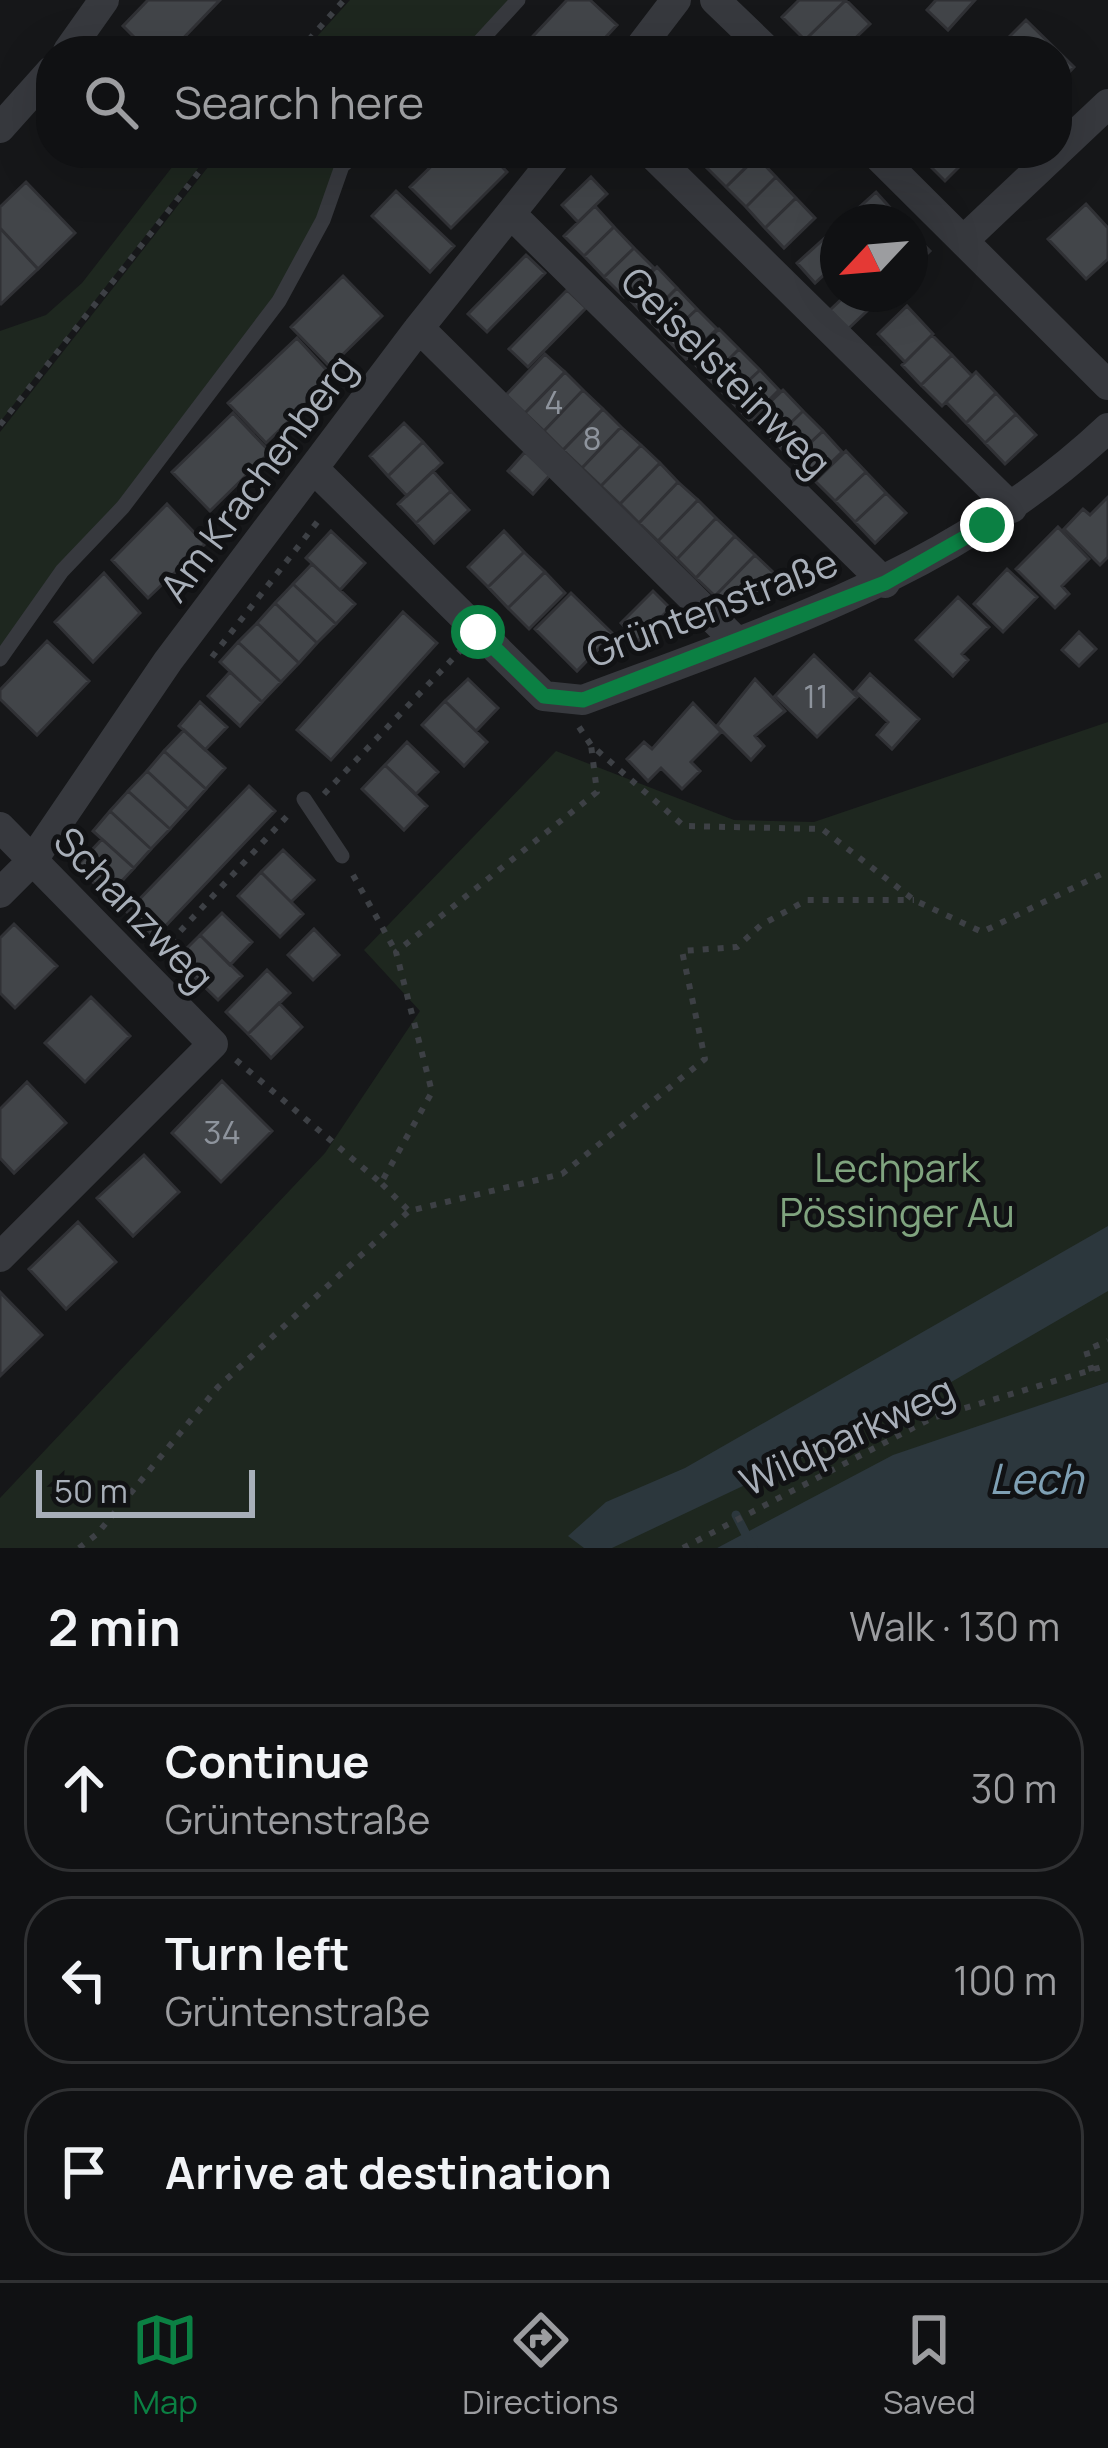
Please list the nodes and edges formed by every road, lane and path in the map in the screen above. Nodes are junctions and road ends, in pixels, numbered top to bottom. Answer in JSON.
{"nodes":[{"id":1,"x":104,"y":0,"type":"edge"},
{"id":2,"x":344,"y":0,"type":"edge"},
{"id":3,"x":518,"y":0,"type":"edge"},
{"id":4,"x":676,"y":0,"type":"edge"},
{"id":5,"x":715,"y":0,"type":"edge"},
{"id":6,"x":79,"y":36,"type":"edge"},
{"id":7,"x":312,"y":36,"type":"edge"},
{"id":8,"x":484,"y":36,"type":"edge"},
{"id":9,"x":648,"y":36,"type":"edge"},
{"id":10,"x":752,"y":36,"type":"edge"},
{"id":11,"x":36,"y":87,"type":"edge"},
{"id":12,"x":1108,"y":104,"type":"edge"},
{"id":13,"x":0,"y":128,"type":"edge"},
{"id":14,"x":1072,"y":139,"type":"edge"},
{"id":15,"x":202,"y":168,"type":"edge"},
{"id":16,"x":342,"y":168,"type":"edge"},
{"id":17,"x":549,"y":168,"type":"edge"},
{"id":18,"x":666,"y":168,"type":"edge"},
{"id":19,"x":891,"y":168,"type":"edge"},
{"id":20,"x":1041,"y":168,"type":"edge"},
{"id":21,"x":513,"y":216,"type":"junction"},
{"id":22,"x":965,"y":239,"type":"junction"},
{"id":23,"x":419,"y":328,"type":"junction"},
{"id":24,"x":1108,"y":385,"type":"edge"},
{"id":25,"x":0,"y":425,"type":"edge"},
{"id":26,"x":1108,"y":428,"type":"edge"},
{"id":27,"x":315,"y":470,"type":"junction"},
{"id":28,"x":1012,"y":508,"type":"junction"},
{"id":29,"x":885,"y":583,"type":"junction"},
{"id":30,"x":478,"y":632,"type":"junction"},
{"id":31,"x":737,"y":642,"type":"junction"},
{"id":32,"x":0,"y":658,"type":"edge"},
{"id":33,"x":563,"y":701,"type":"junction"},
{"id":34,"x":591,"y":745,"type":"junction"},
{"id":35,"x":326,"y":792,"type":"dead end"},
{"id":36,"x":304,"y":799,"type":"joint"},
{"id":37,"x":0,"y":827,"type":"edge"},
{"id":38,"x":342,"y":856,"type":"joint"},
{"id":39,"x":32,"y":861,"type":"junction"},
{"id":40,"x":1108,"y":871,"type":"edge"},
{"id":41,"x":0,"y":893,"type":"edge"},
{"id":42,"x":914,"y":900,"type":"junction"},
{"id":43,"x":167,"y":945,"type":"dead end"},
{"id":44,"x":396,"y":952,"type":"junction"},
{"id":45,"x":213,"y":1044,"type":"junction"},
{"id":46,"x":381,"y":1183,"type":"junction"},
{"id":47,"x":409,"y":1211,"type":"junction"},
{"id":48,"x":0,"y":1257,"type":"edge"},
{"id":49,"x":1108,"y":1341,"type":"edge"},
{"id":50,"x":1108,"y":1365,"type":"edge"},
{"id":51,"x":1092,"y":1371,"type":"junction"},
{"id":52,"x":79,"y":1548,"type":"edge"},
{"id":53,"x":683,"y":1548,"type":"edge"}],
"edges":[{"from":1,"to":6,"type":"street"},
{"from":2,"to":7,"type":"path"},
{"from":3,"to":8,"type":"lane"},
{"from":4,"to":9,"type":"street"},
{"from":5,"to":10,"type":"street"},
{"from":11,"to":13,"type":"street"},
{"from":12,"to":14,"type":"street"},
{"from":15,"to":25,"type":"path"},
{"from":16,"to":32,"type":"lane"},
{"from":17,"to":21,"type":"street","name":"Am Krachenberg"},
{"from":18,"to":28,"type":"street"},
{"from":19,"to":22,"type":"street"},
{"from":20,"to":22,"type":"street"},
{"from":21,"to":23,"type":"street","name":"Am Krachenberg"},
{"from":21,"to":29,"type":"street","name":"Geiselsteinweg"},
{"from":22,"to":24,"type":"street"},
{"from":23,"to":27,"type":"street","name":"Am Krachenberg"},
{"from":23,"to":31,"type":"street"},
{"from":26,"to":28,"type":"street","name":"Grüntenstraße"},
{"from":27,"to":30,"type":"street","name":"Grüntenstraße"},
{"from":27,"to":39,"type":"street","name":"Am Krachenberg"},
{"from":28,"to":29,"type":"street","name":"Grüntenstraße"},
{"from":29,"to":31,"type":"street","name":"Grüntenstraße"},
{"from":30,"to":33,"type":"street","name":"Grüntenstraße"},
{"from":30,"to":35,"type":"path"},
{"from":31,"to":33,"type":"street","name":"Grüntenstraße"},
{"from":33,"to":34,"type":"path"},
{"from":34,"to":42,"type":"path"},
{"from":34,"to":44,"type":"path"},
{"from":36,"to":38,"type":"lane"},
{"from":36,"to":43,"type":"path"},
{"from":37,"to":39,"type":"street","name":"Schanzweg"},
{"from":38,"to":44,"type":"path"},
{"from":39,"to":41,"type":"street","name":"Am Krachenberg"},
{"from":39,"to":45,"type":"street","name":"Schanzweg"},
{"from":40,"to":42,"type":"path"},
{"from":42,"to":47,"type":"path"},
{"from":44,"to":46,"type":"path"},
{"from":45,"to":46,"type":"path"},
{"from":45,"to":48,"type":"street"},
{"from":46,"to":47,"type":"path"},
{"from":47,"to":52,"type":"path"},
{"from":49,"to":51,"type":"path"},
{"from":50,"to":51,"type":"path","name":"Wildparkweg"},
{"from":51,"to":53,"type":"path","name":"Wildparkweg"}]}
